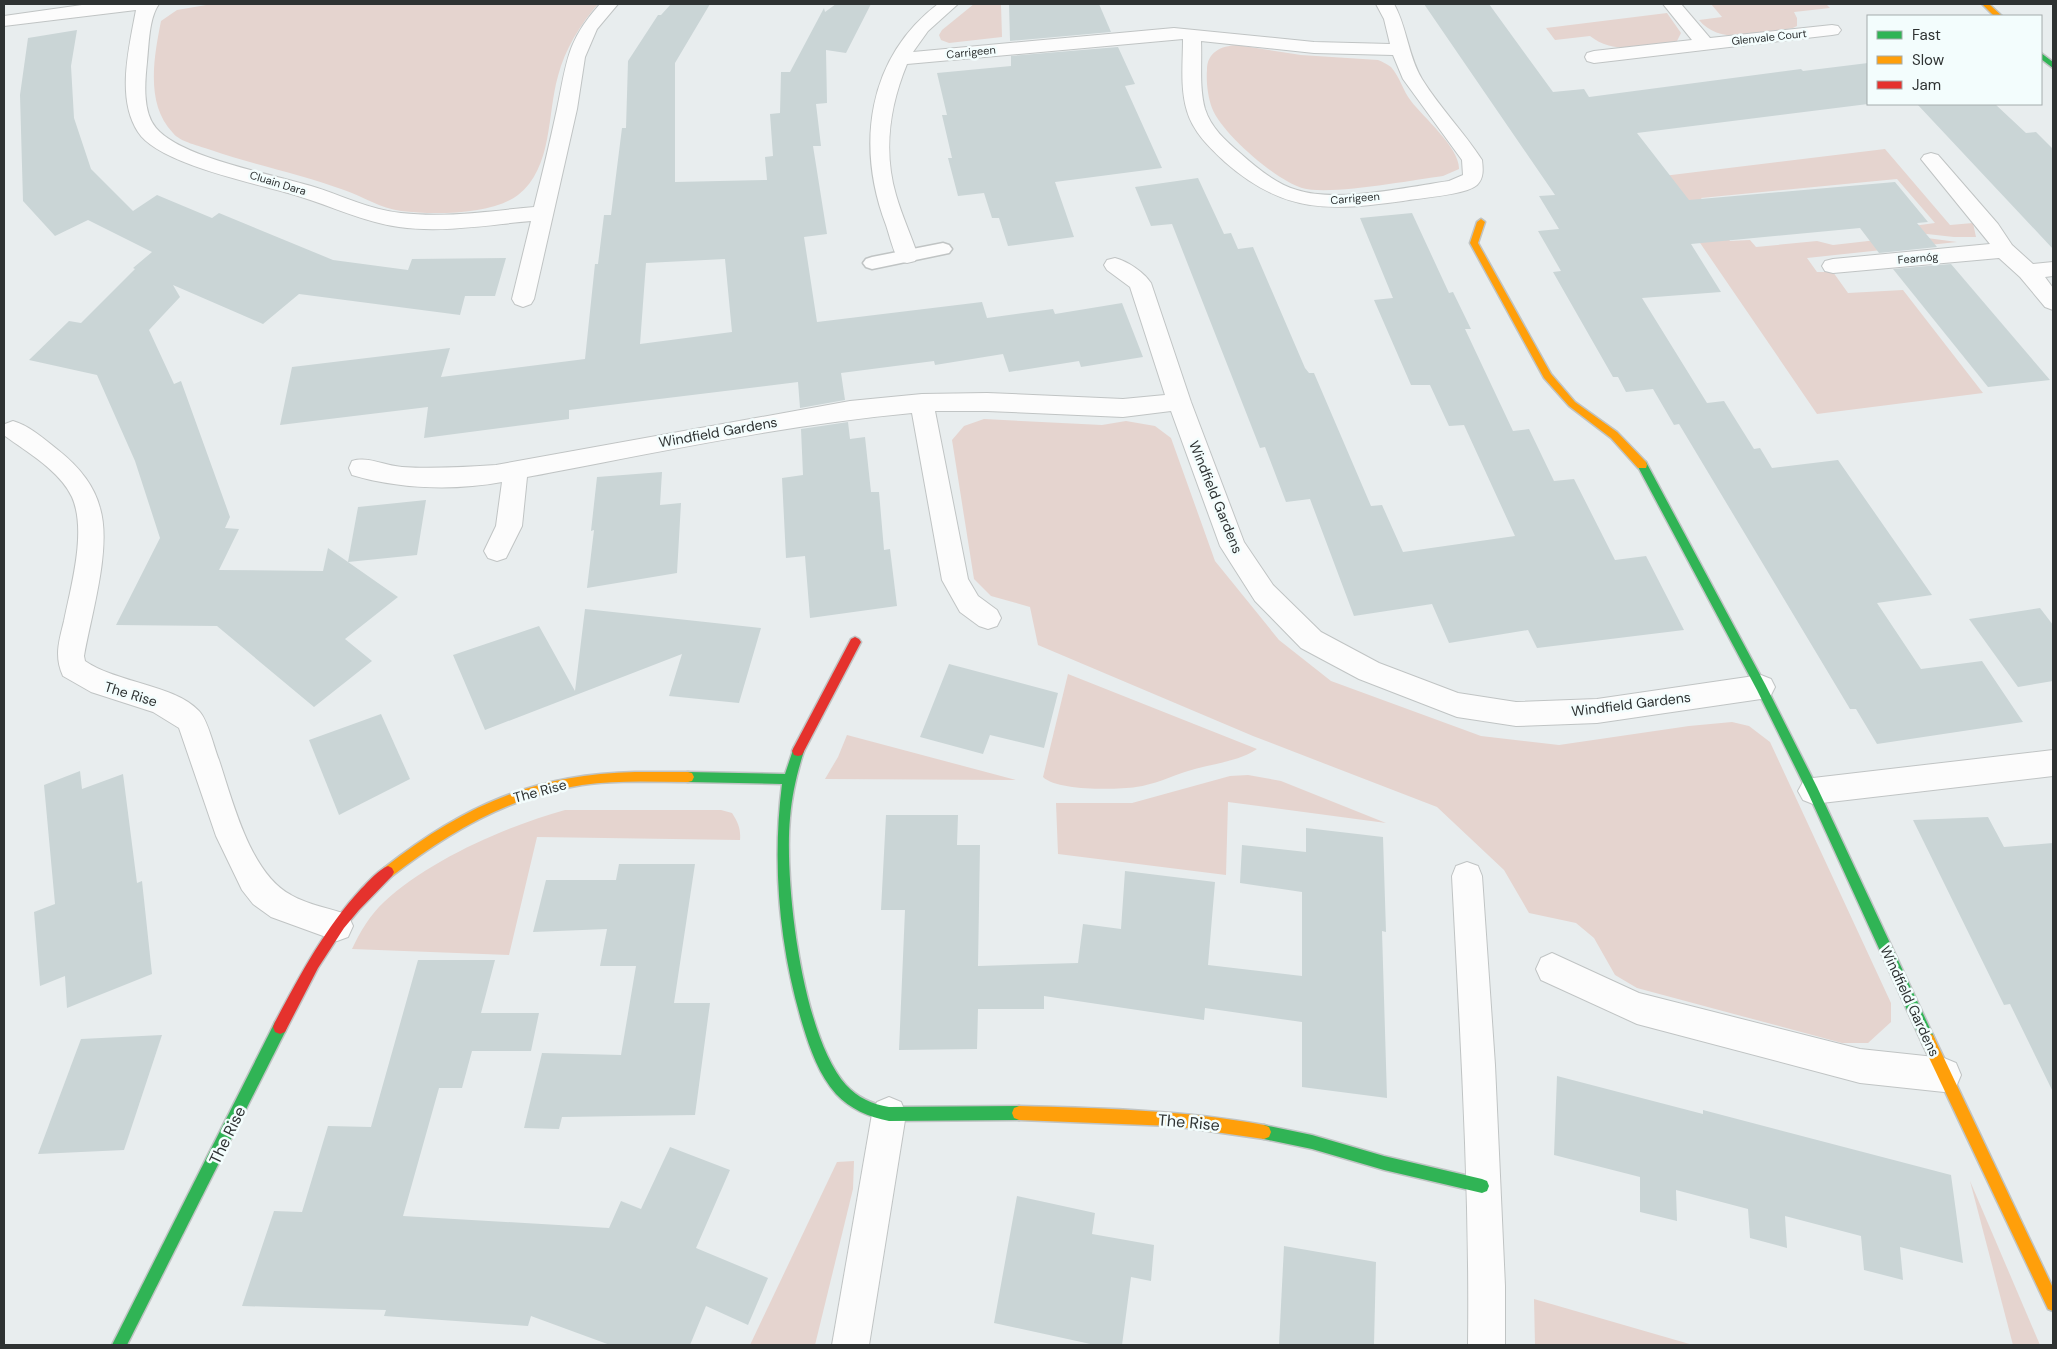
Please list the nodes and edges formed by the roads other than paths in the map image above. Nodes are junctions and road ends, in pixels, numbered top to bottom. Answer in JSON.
{"nodes":[{"id":1,"x":148,"y":4,"type":"edge"},
{"id":2,"x":609,"y":4,"type":"edge"},
{"id":3,"x":949,"y":4,"type":"edge"},
{"id":4,"x":1385,"y":4,"type":"edge"},
{"id":5,"x":1672,"y":4,"type":"edge"},
{"id":6,"x":1985,"y":4,"type":"edge"},
{"id":7,"x":1997,"y":15,"type":"edge"},
{"id":8,"x":4,"y":21,"type":"edge"},
{"id":9,"x":1832,"y":30,"type":"dead end"},
{"id":10,"x":1192,"y":34,"type":"junction"},
{"id":11,"x":1706,"y":44,"type":"junction"},
{"id":12,"x":1400,"y":49,"type":"junction"},
{"id":13,"x":2042,"y":56,"type":"edge"},
{"id":14,"x":1594,"y":57,"type":"dead end"},
{"id":15,"x":900,"y":59,"type":"junction"},
{"id":16,"x":2053,"y":66,"type":"edge"},
{"id":17,"x":1931,"y":159,"type":"dead end"},
{"id":18,"x":543,"y":212,"type":"junction"},
{"id":19,"x":1481,"y":222,"type":"dead end"},
{"id":20,"x":943,"y":250,"type":"dead end"},
{"id":21,"x":2004,"y":250,"type":"junction"},
{"id":22,"x":907,"y":256,"type":"junction"},
{"id":23,"x":872,"y":263,"type":"dead end"},
{"id":24,"x":1115,"y":264,"type":"dead end"},
{"id":25,"x":1833,"y":266,"type":"dead end"},
{"id":26,"x":2053,"y":269,"type":"edge"},
{"id":27,"x":2028,"y":272,"type":"junction"},
{"id":28,"x":523,"y":299,"type":"dead end"},
{"id":29,"x":2053,"y":302,"type":"edge"},
{"id":30,"x":1179,"y":402,"type":"junction"},
{"id":31,"x":922,"y":403,"type":"junction"},
{"id":32,"x":13,"y":430,"type":"dead end"},
{"id":33,"x":361,"y":468,"type":"dead end"},
{"id":34,"x":516,"y":470,"type":"junction"},
{"id":35,"x":497,"y":551,"type":"dead end"},
{"id":36,"x":988,"y":618,"type":"dead end"},
{"id":37,"x":855,"y":642,"type":"dead end"},
{"id":38,"x":1761,"y":687,"type":"junction"},
{"id":39,"x":2053,"y":763,"type":"edge"},
{"id":40,"x":788,"y":779,"type":"junction"},
{"id":41,"x":1813,"y":791,"type":"junction"},
{"id":42,"x":1467,"y":876,"type":"dead end"},
{"id":43,"x":337,"y":926,"type":"junction"},
{"id":44,"x":1552,"y":969,"type":"dead end"},
{"id":45,"x":1944,"y":1075,"type":"junction"},
{"id":46,"x":889,"y":1114,"type":"junction"},
{"id":47,"x":1482,"y":1186,"type":"junction"},
{"id":48,"x":2053,"y":1304,"type":"edge"},
{"id":49,"x":119,"y":1345,"type":"edge"},
{"id":50,"x":850,"y":1345,"type":"edge"},
{"id":51,"x":1487,"y":1345,"type":"edge"}],
"edges":[{"from":1,"to":8,"type":"street","name":"Cluain Dara"},
{"from":1,"to":18,"type":"street","name":"Cluain Dara"},
{"from":2,"to":18,"type":"street"},
{"from":3,"to":15,"type":"street"},
{"from":4,"to":12,"type":"street","name":"Carrigeen"},
{"from":5,"to":11,"type":"street"},
{"from":6,"to":7,"type":"street"},
{"from":9,"to":11,"type":"street","name":"Glenvale Court"},
{"from":10,"to":12,"type":"street","name":"Carrigeen"},
{"from":10,"to":12,"type":"street","name":"Carrigeen"},
{"from":10,"to":15,"type":"street","name":"Carrigeen"},
{"from":11,"to":14,"type":"street","name":"Glenvale Court"},
{"from":13,"to":16,"type":"street"},
{"from":15,"to":22,"type":"street"},
{"from":17,"to":21,"type":"street"},
{"from":18,"to":28,"type":"street"},
{"from":19,"to":38,"type":"street","name":"Windfield Gardens"},
{"from":20,"to":22,"type":"lane"},
{"from":21,"to":25,"type":"street","name":"Fearnóg"},
{"from":21,"to":27,"type":"street"},
{"from":22,"to":23,"type":"lane"},
{"from":24,"to":30,"type":"street","name":"Windfield Gardens"},
{"from":26,"to":27,"type":"street"},
{"from":27,"to":29,"type":"street"},
{"from":30,"to":31,"type":"street","name":"Windfield Gardens"},
{"from":30,"to":38,"type":"street","name":"Windfield Gardens"},
{"from":31,"to":34,"type":"street","name":"Windfield Gardens"},
{"from":31,"to":36,"type":"street"},
{"from":32,"to":43,"type":"street","name":"The Rise"},
{"from":33,"to":34,"type":"street","name":"Windfield Gardens"},
{"from":34,"to":35,"type":"street"},
{"from":37,"to":40,"type":"street","name":"The Rise"},
{"from":38,"to":41,"type":"street","name":"Windfield Gardens"},
{"from":39,"to":41,"type":"street"},
{"from":40,"to":43,"type":"street","name":"The Rise"},
{"from":40,"to":46,"type":"street","name":"The Rise"},
{"from":41,"to":45,"type":"street","name":"Windfield Gardens"},
{"from":42,"to":47,"type":"street"},
{"from":43,"to":49,"type":"street","name":"The Rise"},
{"from":44,"to":45,"type":"street","name":"Windfield Gardens"},
{"from":45,"to":48,"type":"street","name":"Windfield Gardens"},
{"from":46,"to":47,"type":"street","name":"The Rise"},
{"from":46,"to":50,"type":"street"},
{"from":47,"to":51,"type":"street"}]}
